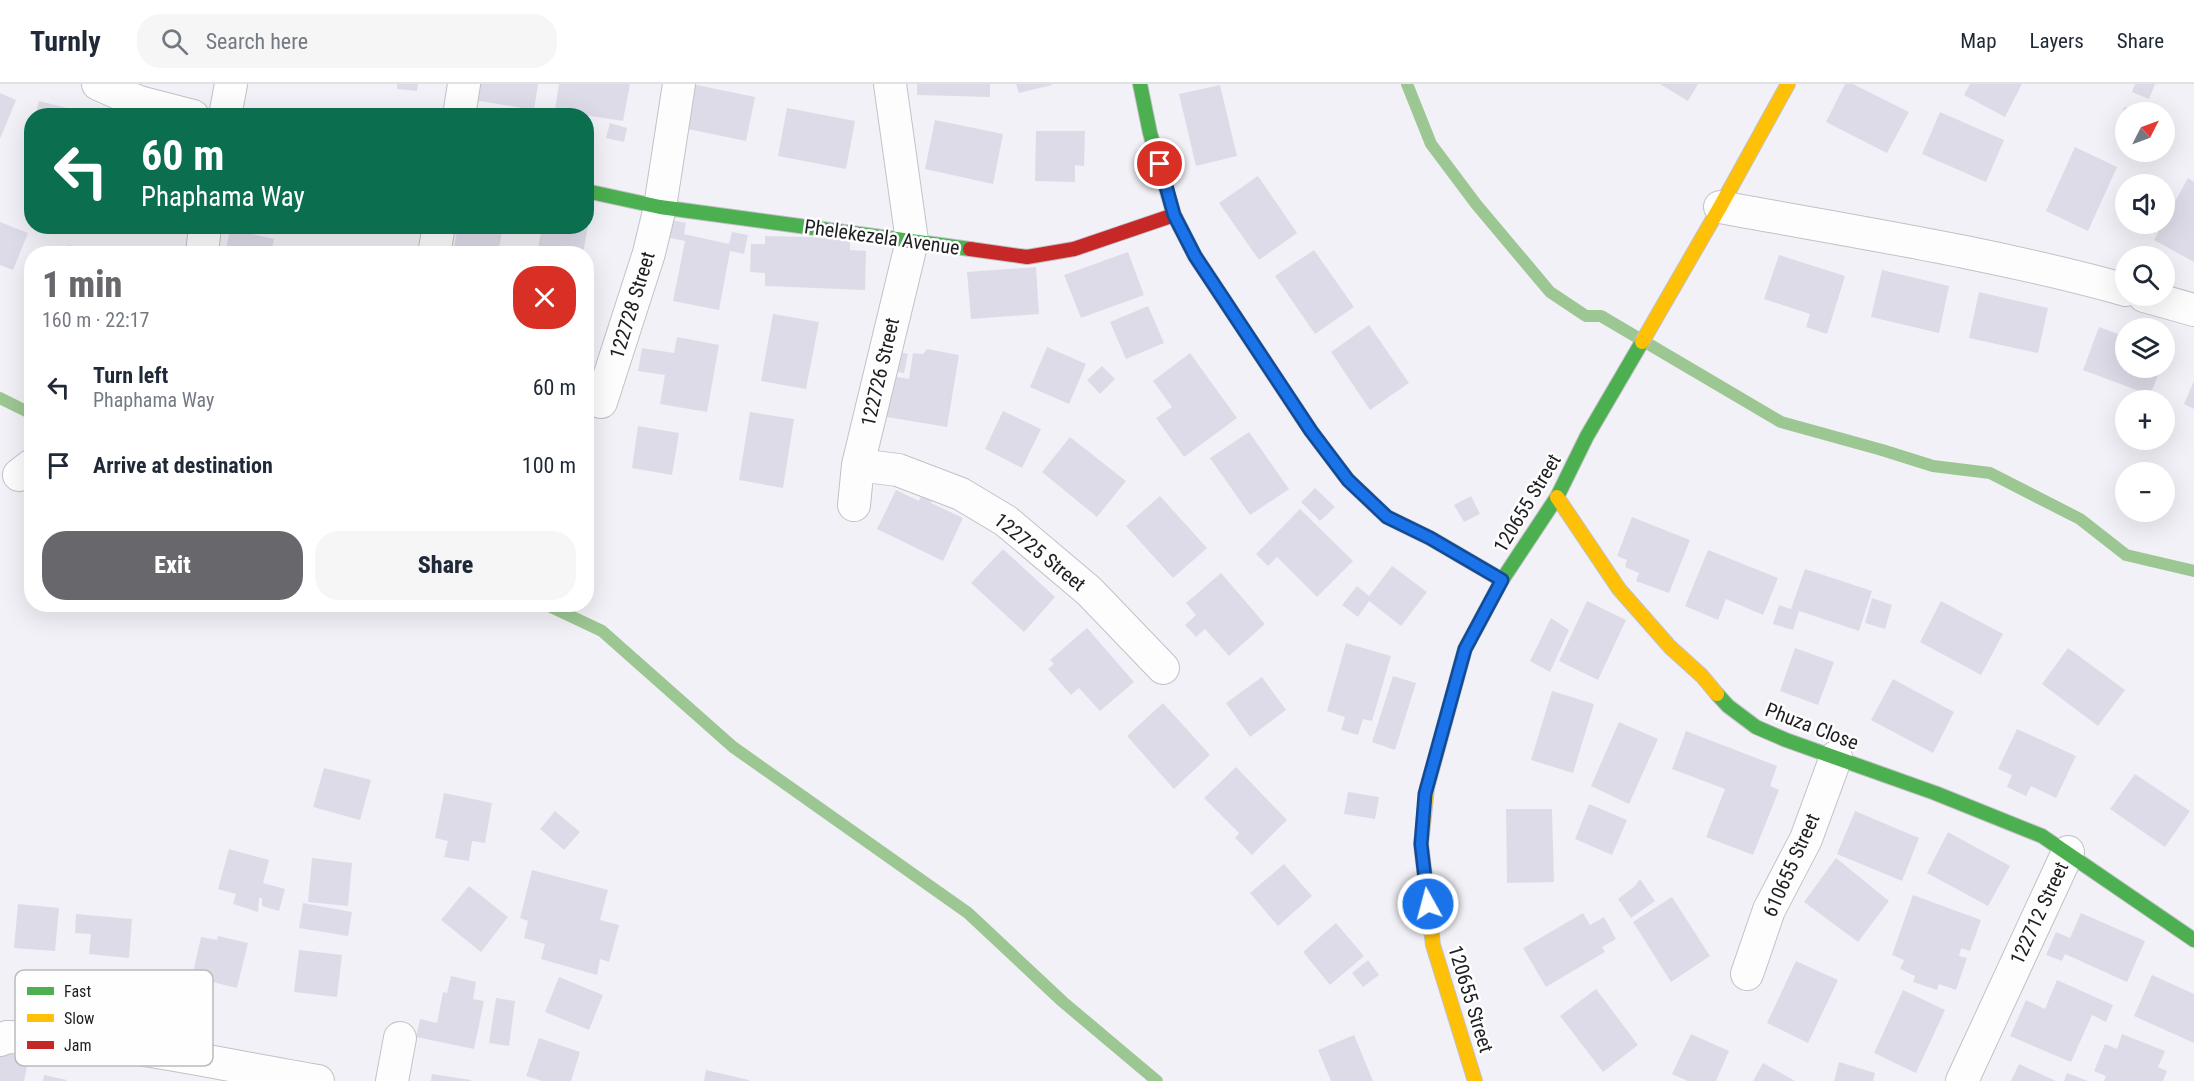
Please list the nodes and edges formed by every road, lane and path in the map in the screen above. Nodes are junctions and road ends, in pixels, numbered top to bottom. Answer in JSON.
{"nodes":[{"id":1,"x":98,"y":84,"type":"edge"},
{"id":2,"x":231,"y":84,"type":"edge"},
{"id":3,"x":464,"y":84,"type":"edge"},
{"id":4,"x":679,"y":84,"type":"edge"},
{"id":5,"x":890,"y":84,"type":"edge"},
{"id":6,"x":1140,"y":84,"type":"edge"},
{"id":7,"x":1788,"y":84,"type":"edge"},
{"id":8,"x":162,"y":108,"type":"edge"},
{"id":9,"x":226,"y":108,"type":"edge"},
{"id":10,"x":460,"y":108,"type":"edge"},
{"id":11,"x":594,"y":193,"type":"edge"},
{"id":12,"x":660,"y":207,"type":"junction"},
{"id":13,"x":1720,"y":207,"type":"junction"},
{"id":14,"x":1174,"y":215,"type":"junction"},
{"id":15,"x":912,"y":241,"type":"junction"},
{"id":16,"x":2115,"y":287,"type":"edge"},
{"id":17,"x":2175,"y":305,"type":"edge"},
{"id":18,"x":2194,"y":310,"type":"edge"},
{"id":19,"x":602,"y":402,"type":"dead end"},
{"id":20,"x":858,"y":465,"type":"junction"},
{"id":21,"x":1557,"y":497,"type":"junction"},
{"id":22,"x":854,"y":505,"type":"dead end"},
{"id":23,"x":1502,"y":580,"type":"junction"},
{"id":24,"x":1163,"y":668,"type":"dead end"},
{"id":25,"x":1836,"y":756,"type":"junction"},
{"id":26,"x":2068,"y":852,"type":"junction"},
{"id":27,"x":2194,"y":940,"type":"edge"},
{"id":28,"x":1747,"y":974,"type":"dead end"},
{"id":29,"x":15,"y":1037,"type":"edge"},
{"id":30,"x":400,"y":1038,"type":"dead end"},
{"id":31,"x":0,"y":1040,"type":"edge"},
{"id":32,"x":213,"y":1063,"type":"edge"},
{"id":33,"x":318,"y":1081,"type":"edge"},
{"id":34,"x":392,"y":1081,"type":"edge"},
{"id":35,"x":1475,"y":1081,"type":"edge"},
{"id":36,"x":1962,"y":1081,"type":"edge"}],
"edges":[{"from":1,"to":8,"type":"street"},
{"from":2,"to":9,"type":"street"},
{"from":3,"to":10,"type":"street"},
{"from":4,"to":12,"type":"street","name":"122728 Street"},
{"from":5,"to":15,"type":"street"},
{"from":6,"to":14,"type":"street"},
{"from":7,"to":13,"type":"street","name":"120655 Street"},
{"from":11,"to":12,"type":"street","name":"Phelekezela Avenue"},
{"from":12,"to":15,"type":"street","name":"Phelekezela Avenue"},
{"from":12,"to":19,"type":"street","name":"122728 Street"},
{"from":13,"to":16,"type":"street"},
{"from":13,"to":21,"type":"street","name":"120655 Street"},
{"from":14,"to":15,"type":"street","name":"Phelekezela Avenue"},
{"from":14,"to":23,"type":"street"},
{"from":15,"to":20,"type":"street","name":"122726 Street"},
{"from":17,"to":18,"type":"street"},
{"from":20,"to":22,"type":"street","name":"122726 Street"},
{"from":20,"to":24,"type":"street","name":"122725 Street"},
{"from":21,"to":23,"type":"street","name":"120655 Street"},
{"from":21,"to":25,"type":"street","name":"Phuza Close"},
{"from":23,"to":35,"type":"street","name":"120655 Street"},
{"from":25,"to":26,"type":"street","name":"Phuza Close"},
{"from":25,"to":28,"type":"street","name":"610655 Street"},
{"from":26,"to":27,"type":"street","name":"122712 Street"},
{"from":26,"to":36,"type":"street","name":"122712 Street"},
{"from":29,"to":31,"type":"street"},
{"from":30,"to":34,"type":"street"},
{"from":32,"to":33,"type":"street"}]}
